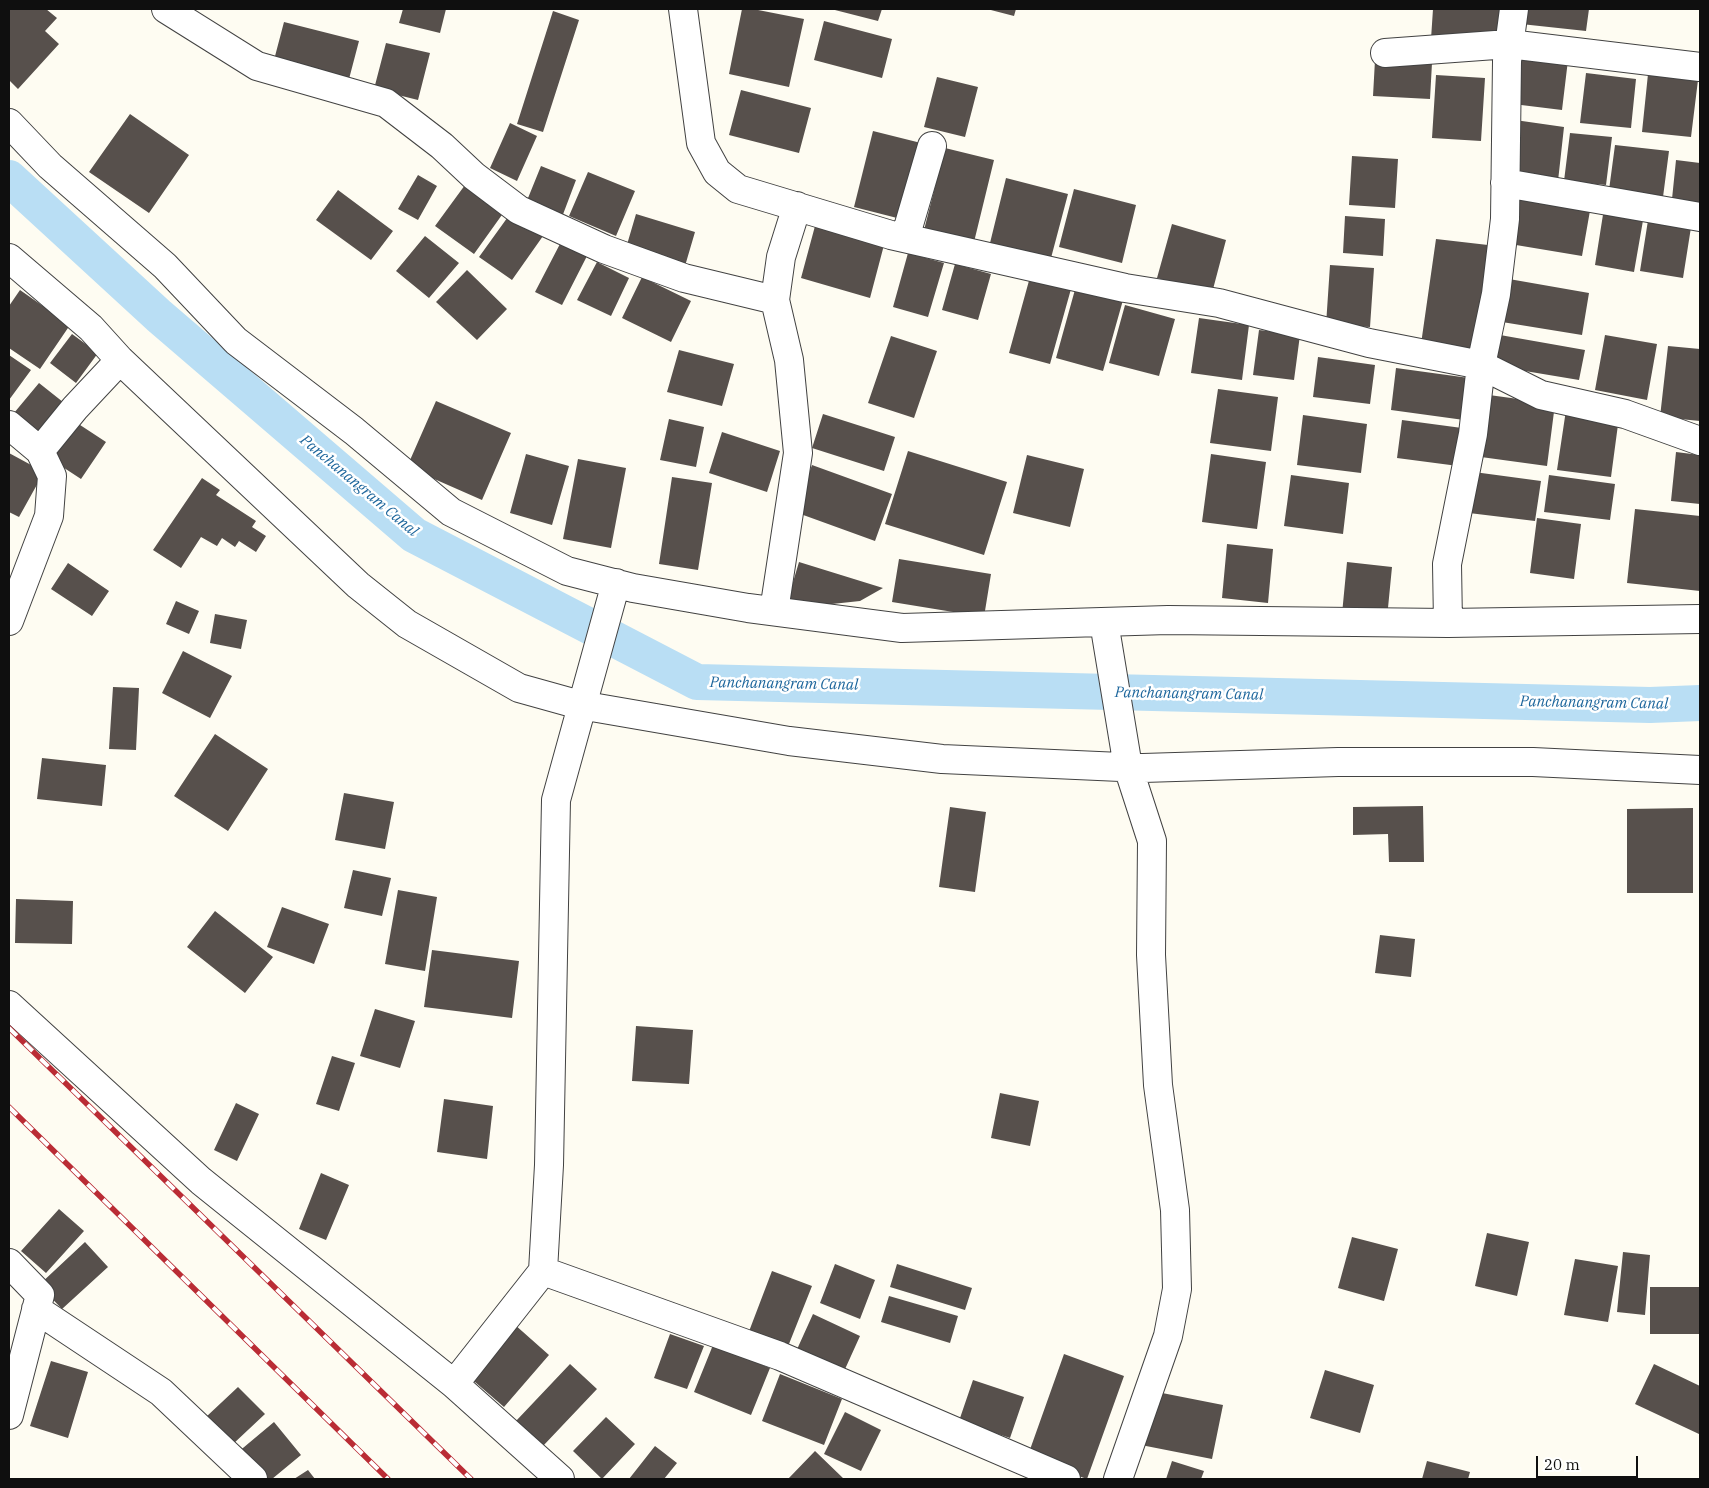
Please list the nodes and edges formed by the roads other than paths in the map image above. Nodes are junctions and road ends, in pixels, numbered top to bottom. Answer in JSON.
{"nodes":[{"id":1,"x":166,"y":9,"type":"edge"},
{"id":2,"x":683,"y":9,"type":"edge"},
{"id":3,"x":1514,"y":9,"type":"edge"},
{"id":4,"x":1509,"y":44,"type":"junction"},
{"id":5,"x":1385,"y":53,"type":"dead end"},
{"id":6,"x":1700,"y":67,"type":"edge"},
{"id":7,"x":9,"y":123,"type":"edge"},
{"id":8,"x":932,"y":146,"type":"dead end"},
{"id":9,"x":1505,"y":183,"type":"junction"},
{"id":10,"x":797,"y":206,"type":"junction"},
{"id":11,"x":1700,"y":217,"type":"edge"},
{"id":12,"x":904,"y":238,"type":"junction"},
{"id":13,"x":9,"y":258,"type":"edge"},
{"id":14,"x":775,"y":300,"type":"junction"},
{"id":15,"x":120,"y":360,"type":"junction"},
{"id":16,"x":1481,"y":366,"type":"junction"},
{"id":17,"x":9,"y":425,"type":"edge"},
{"id":18,"x":1700,"y":441,"type":"edge"},
{"id":19,"x":40,"y":451,"type":"junction"},
{"id":20,"x":616,"y":583,"type":"junction"},
{"id":21,"x":774,"y":611,"type":"junction"},
{"id":22,"x":1700,"y":619,"type":"edge"},
{"id":23,"x":9,"y":621,"type":"edge"},
{"id":24,"x":1104,"y":622,"type":"junction"},
{"id":25,"x":1448,"y":623,"type":"junction"},
{"id":26,"x":580,"y":706,"type":"junction"},
{"id":27,"x":1128,"y":767,"type":"junction"},
{"id":28,"x":1700,"y":770,"type":"edge"},
{"id":29,"x":9,"y":1005,"type":"edge"},
{"id":30,"x":9,"y":1263,"type":"edge"},
{"id":31,"x":543,"y":1271,"type":"junction"},
{"id":32,"x":36,"y":1309,"type":"junction"},
{"id":33,"x":454,"y":1384,"type":"junction"},
{"id":34,"x":9,"y":1415,"type":"edge"},
{"id":35,"x":1020,"y":1471,"type":"edge"},
{"id":36,"x":254,"y":1479,"type":"edge"},
{"id":37,"x":560,"y":1479,"type":"edge"},
{"id":38,"x":1066,"y":1479,"type":"edge"},
{"id":39,"x":1118,"y":1479,"type":"edge"}],
"edges":[{"from":1,"to":14,"type":"street"},
{"from":2,"to":10,"type":"street"},
{"from":3,"to":4,"type":"street"},
{"from":4,"to":5,"type":"street"},
{"from":4,"to":6,"type":"street"},
{"from":4,"to":9,"type":"street"},
{"from":7,"to":20,"type":"street"},
{"from":8,"to":12,"type":"street"},
{"from":9,"to":11,"type":"street"},
{"from":9,"to":16,"type":"street"},
{"from":10,"to":12,"type":"street"},
{"from":10,"to":14,"type":"street"},
{"from":12,"to":16,"type":"street"},
{"from":13,"to":15,"type":"street"},
{"from":14,"to":21,"type":"street"},
{"from":15,"to":19,"type":"street"},
{"from":15,"to":26,"type":"street"},
{"from":16,"to":18,"type":"street"},
{"from":16,"to":25,"type":"street"},
{"from":17,"to":19,"type":"street"},
{"from":19,"to":23,"type":"street"},
{"from":20,"to":21,"type":"street"},
{"from":20,"to":26,"type":"street"},
{"from":21,"to":24,"type":"street"},
{"from":22,"to":25,"type":"street"},
{"from":24,"to":25,"type":"street"},
{"from":24,"to":27,"type":"street"},
{"from":26,"to":27,"type":"street"},
{"from":26,"to":31,"type":"street"},
{"from":27,"to":28,"type":"street"},
{"from":27,"to":39,"type":"street"},
{"from":29,"to":33,"type":"street"},
{"from":30,"to":32,"type":"street"},
{"from":31,"to":33,"type":"street"},
{"from":31,"to":35,"type":"street"},
{"from":32,"to":34,"type":"street"},
{"from":32,"to":36,"type":"street"},
{"from":33,"to":37,"type":"street"},
{"from":35,"to":38,"type":"street"}]}
